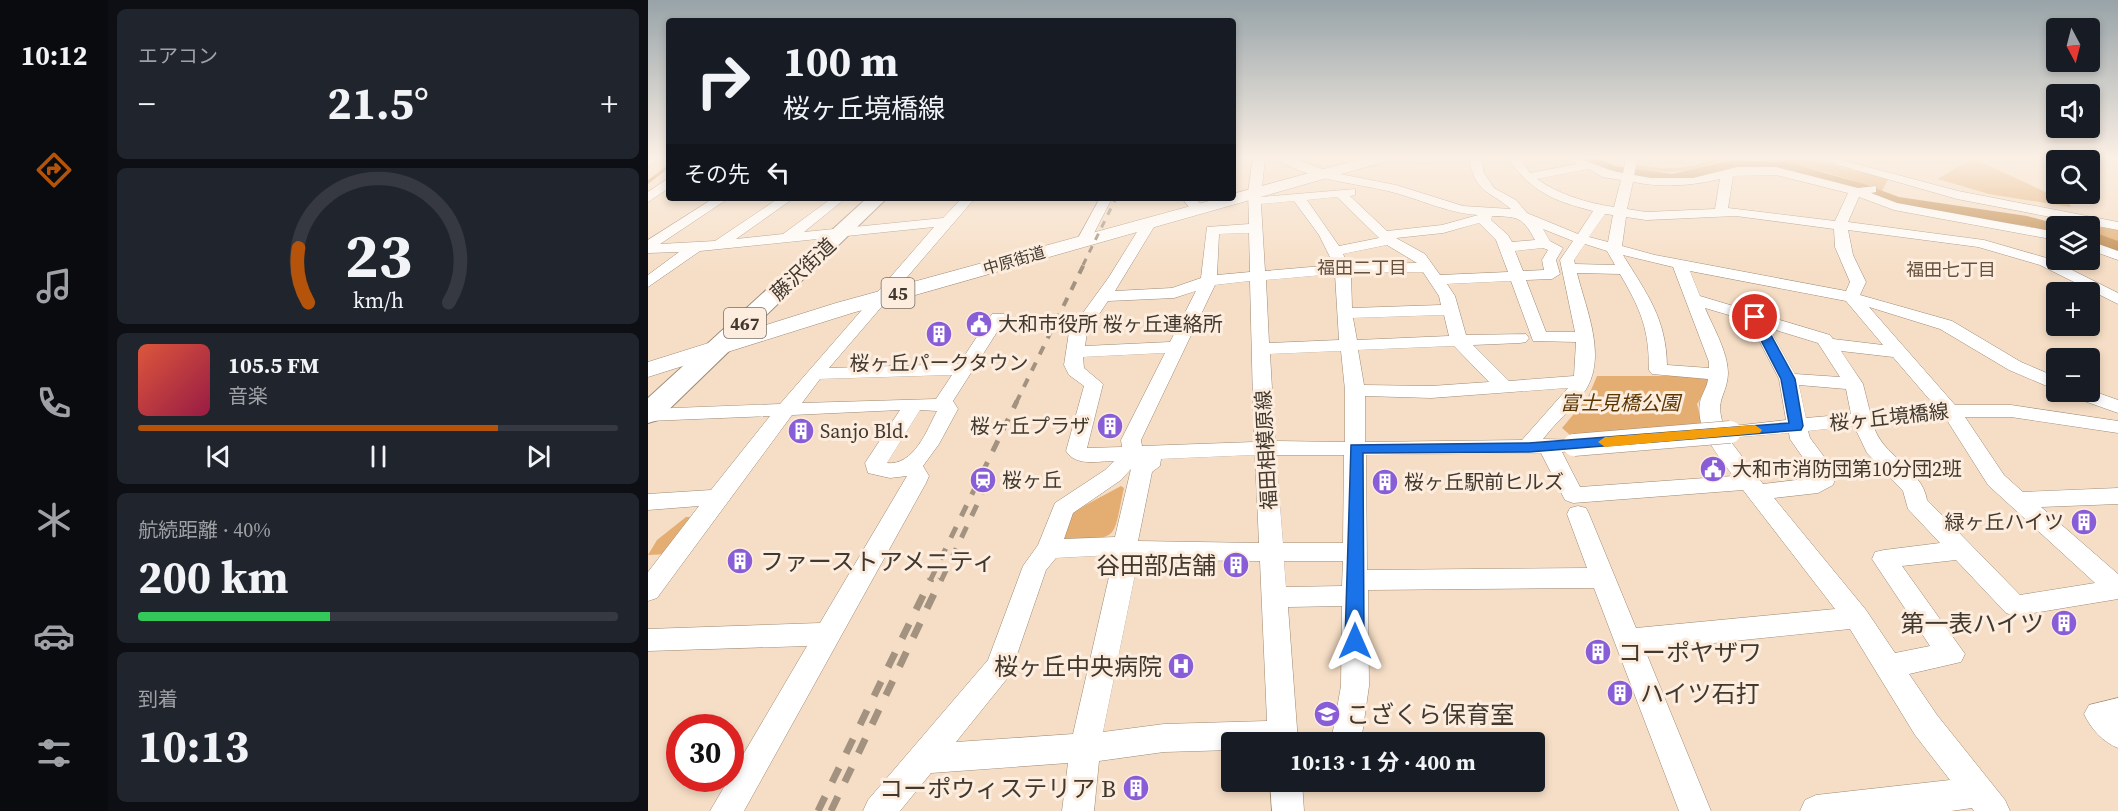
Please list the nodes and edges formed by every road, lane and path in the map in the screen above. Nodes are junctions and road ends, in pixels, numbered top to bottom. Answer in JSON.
{"nodes":[{"id":1,"x":1255,"y":196,"type":"junction"},
{"id":2,"x":1310,"y":196,"type":"edge"},
{"id":3,"x":1343,"y":196,"type":"edge"},
{"id":4,"x":1417,"y":196,"type":"edge"},
{"id":5,"x":1497,"y":196,"type":"edge"},
{"id":6,"x":1560,"y":196,"type":"edge"},
{"id":7,"x":1624,"y":196,"type":"edge"},
{"id":8,"x":1723,"y":196,"type":"edge"},
{"id":9,"x":1858,"y":196,"type":"edge"},
{"id":10,"x":1872,"y":196,"type":"edge"},
{"id":11,"x":1961,"y":196,"type":"edge"},
{"id":12,"x":1298,"y":197,"type":"junction"},
{"id":13,"x":1236,"y":198,"type":"edge"},
{"id":14,"x":718,"y":201,"type":"edge"},
{"id":15,"x":783,"y":201,"type":"edge"},
{"id":16,"x":836,"y":201,"type":"edge"},
{"id":17,"x":875,"y":201,"type":"edge"},
{"id":18,"x":966,"y":201,"type":"edge"},
{"id":19,"x":1104,"y":201,"type":"edge"},
{"id":20,"x":1211,"y":201,"type":"edge"},
{"id":21,"x":1193,"y":203,"type":"edge"},
{"id":22,"x":1601,"y":209,"type":"junction"},
{"id":23,"x":1620,"y":212,"type":"junction"},
{"id":24,"x":1501,"y":213,"type":"junction"},
{"id":25,"x":1720,"y":213,"type":"junction"},
{"id":26,"x":1526,"y":216,"type":"junction"},
{"id":27,"x":1481,"y":218,"type":"junction"},
{"id":28,"x":947,"y":222,"type":"junction"},
{"id":29,"x":1150,"y":222,"type":"junction"},
{"id":30,"x":1839,"y":224,"type":"junction"},
{"id":31,"x":2118,"y":226,"type":"edge"},
{"id":32,"x":1257,"y":228,"type":"junction"},
{"id":33,"x":842,"y":232,"type":"junction"},
{"id":34,"x":2046,"y":234,"type":"edge"},
{"id":35,"x":787,"y":238,"type":"junction"},
{"id":36,"x":1388,"y":238,"type":"junction"},
{"id":37,"x":1580,"y":239,"type":"junction"},
{"id":38,"x":1084,"y":240,"type":"junction"},
{"id":39,"x":1544,"y":244,"type":"junction"},
{"id":40,"x":717,"y":245,"type":"junction"},
{"id":41,"x":1506,"y":247,"type":"junction"},
{"id":42,"x":648,"y":248,"type":"edge"},
{"id":43,"x":696,"y":248,"type":"junction"},
{"id":44,"x":1614,"y":248,"type":"junction"},
{"id":45,"x":2100,"y":249,"type":"edge"},
{"id":46,"x":1335,"y":251,"type":"junction"},
{"id":47,"x":2046,"y":254,"type":"edge"},
{"id":48,"x":2118,"y":256,"type":"edge"},
{"id":49,"x":2036,"y":259,"type":"junction"},
{"id":50,"x":1680,"y":265,"type":"junction"},
{"id":51,"x":1568,"y":268,"type":"junction"},
{"id":52,"x":1343,"y":269,"type":"junction"},
{"id":53,"x":1624,"y":270,"type":"junction"},
{"id":54,"x":1432,"y":274,"type":"junction"},
{"id":55,"x":1258,"y":276,"type":"junction"},
{"id":56,"x":1516,"y":277,"type":"junction"},
{"id":57,"x":1209,"y":281,"type":"junction"},
{"id":58,"x":648,"y":282,"type":"edge"},
{"id":59,"x":1102,"y":296,"type":"junction"},
{"id":60,"x":1851,"y":297,"type":"junction"},
{"id":61,"x":879,"y":298,"type":"junction"},
{"id":62,"x":1694,"y":298,"type":"junction"},
{"id":63,"x":2118,"y":299,"type":"edge"},
{"id":64,"x":1451,"y":310,"type":"junction"},
{"id":65,"x":1344,"y":313,"type":"junction"},
{"id":66,"x":1755,"y":317,"type":"junction"},
{"id":67,"x":998,"y":318,"type":"dead end"},
{"id":68,"x":1583,"y":337,"type":"junction"},
{"id":69,"x":1520,"y":338,"type":"dead end"},
{"id":70,"x":1459,"y":341,"type":"junction"},
{"id":71,"x":1828,"y":344,"type":"junction"},
{"id":72,"x":1347,"y":345,"type":"junction"},
{"id":73,"x":720,"y":346,"type":"junction"},
{"id":74,"x":1176,"y":347,"type":"junction"},
{"id":75,"x":1260,"y":349,"type":"junction"},
{"id":76,"x":1074,"y":352,"type":"junction"},
{"id":77,"x":1897,"y":352,"type":"junction"},
{"id":78,"x":965,"y":369,"type":"junction"},
{"id":79,"x":648,"y":370,"type":"edge"},
{"id":80,"x":814,"y":374,"type":"junction"},
{"id":81,"x":1719,"y":374,"type":"junction"},
{"id":82,"x":1788,"y":379,"type":"junction"},
{"id":83,"x":2046,"y":379,"type":"edge"},
{"id":84,"x":1581,"y":381,"type":"junction"},
{"id":85,"x":1854,"y":384,"type":"junction"},
{"id":86,"x":1504,"y":387,"type":"junction"},
{"id":87,"x":1355,"y":390,"type":"junction"},
{"id":88,"x":2100,"y":400,"type":"edge"},
{"id":89,"x":914,"y":404,"type":"junction"},
{"id":90,"x":942,"y":404,"type":"junction"},
{"id":91,"x":2118,"y":407,"type":"edge"},
{"id":92,"x":785,"y":409,"type":"junction"},
{"id":93,"x":1949,"y":411,"type":"junction"},
{"id":94,"x":648,"y":414,"type":"edge"},
{"id":95,"x":1862,"y":420,"type":"junction"},
{"id":96,"x":1796,"y":426,"type":"junction"},
{"id":97,"x":2118,"y":427,"type":"edge"},
{"id":98,"x":1538,"y":447,"type":"junction"},
{"id":99,"x":1265,"y":448,"type":"junction"},
{"id":100,"x":1356,"y":448,"type":"junction"},
{"id":101,"x":1134,"y":464,"type":"junction"},
{"id":102,"x":912,"y":466,"type":"junction"},
{"id":103,"x":1753,"y":487,"type":"junction"},
{"id":104,"x":2118,"y":496,"type":"edge"},
{"id":105,"x":717,"y":497,"type":"junction"},
{"id":106,"x":2017,"y":500,"type":"junction"},
{"id":107,"x":648,"y":502,"type":"edge"},
{"id":108,"x":1578,"y":514,"type":"dead end"},
{"id":109,"x":1125,"y":546,"type":"junction"},
{"id":110,"x":1049,"y":549,"type":"junction"},
{"id":111,"x":1960,"y":550,"type":"junction"},
{"id":112,"x":1272,"y":552,"type":"junction"},
{"id":113,"x":1355,"y":552,"type":"junction"},
{"id":114,"x":1605,"y":579,"type":"junction"},
{"id":115,"x":1355,"y":588,"type":"junction"},
{"id":116,"x":2118,"y":589,"type":"edge"},
{"id":117,"x":648,"y":591,"type":"edge"},
{"id":118,"x":1274,"y":597,"type":"junction"},
{"id":119,"x":1857,"y":618,"type":"junction"},
{"id":120,"x":828,"y":634,"type":"junction"},
{"id":121,"x":648,"y":640,"type":"edge"},
{"id":122,"x":1628,"y":640,"type":"junction"},
{"id":123,"x":1888,"y":666,"type":"junction"},
{"id":124,"x":2118,"y":711,"type":"edge"},
{"id":125,"x":1283,"y":732,"type":"edge"},
{"id":126,"x":1348,"y":732,"type":"edge"},
{"id":127,"x":2118,"y":734,"type":"edge"},
{"id":128,"x":1221,"y":738,"type":"edge"},
{"id":129,"x":1084,"y":747,"type":"junction"},
{"id":130,"x":922,"y":759,"type":"junction"},
{"id":131,"x":1287,"y":792,"type":"edge"},
{"id":132,"x":1986,"y":801,"type":"edge"},
{"id":133,"x":726,"y":811,"type":"edge"},
{"id":134,"x":879,"y":811,"type":"edge"},
{"id":135,"x":1078,"y":811,"type":"edge"},
{"id":136,"x":1288,"y":811,"type":"edge"},
{"id":137,"x":1695,"y":811,"type":"edge"},
{"id":138,"x":1816,"y":811,"type":"edge"}],
"edges":[{"from":1,"to":12,"type":"street"},
{"from":1,"to":13,"type":"main road","name":"中原街道","number":"45"},
{"from":1,"to":32,"type":"street","name":"福田相模原線"},
{"from":2,"to":12,"type":"street"},
{"from":3,"to":36,"type":"street"},
{"from":4,"to":24,"type":"street"},
{"from":5,"to":26,"type":"street"},
{"from":6,"to":22,"type":"street"},
{"from":7,"to":23,"type":"street"},
{"from":8,"to":25,"type":"street"},
{"from":9,"to":30,"type":"street"},
{"from":10,"to":34,"type":"street"},
{"from":11,"to":31,"type":"street"},
{"from":12,"to":46,"type":"street"},
{"from":14,"to":42,"type":"street"},
{"from":15,"to":40,"type":"street"},
{"from":16,"to":35,"type":"street"},
{"from":17,"to":33,"type":"highway","name":"藤沢街道","number":"467"},
{"from":18,"to":28,"type":"street"},
{"from":19,"to":38,"type":"street"},
{"from":20,"to":21,"type":"main road","name":"中原街道","number":"45"},
{"from":21,"to":29,"type":"main road","name":"中原街道","number":"45"},
{"from":22,"to":23,"type":"street"},
{"from":22,"to":37,"type":"street"},
{"from":23,"to":25,"type":"street"},
{"from":23,"to":44,"type":"street"},
{"from":24,"to":26,"type":"street"},
{"from":24,"to":27,"type":"street"},
{"from":25,"to":30,"type":"street"},
{"from":26,"to":37,"type":"street"},
{"from":26,"to":39,"type":"street"},
{"from":27,"to":36,"type":"street"},
{"from":27,"to":41,"type":"street"},
{"from":28,"to":33,"type":"street"},
{"from":28,"to":61,"type":"street"},
{"from":29,"to":38,"type":"main road","name":"中原街道","number":"45"},
{"from":29,"to":59,"type":"street"},
{"from":30,"to":49,"type":"street"},
{"from":30,"to":60,"type":"street"},
{"from":32,"to":55,"type":"street","name":"福田相模原線"},
{"from":32,"to":57,"type":"street"},
{"from":33,"to":35,"type":"street"},
{"from":33,"to":73,"type":"highway","name":"藤沢街道","number":"467"},
{"from":35,"to":40,"type":"street"},
{"from":36,"to":46,"type":"street"},
{"from":36,"to":54,"type":"street"},
{"from":37,"to":44,"type":"street"},
{"from":37,"to":51,"type":"street"},
{"from":38,"to":61,"type":"main road","name":"中原街道","number":"45"},
{"from":39,"to":41,"type":"street"},
{"from":39,"to":56,"type":"street"},
{"from":40,"to":43,"type":"street"},
{"from":41,"to":56,"type":"street"},
{"from":42,"to":43,"type":"street"},
{"from":43,"to":58,"type":"street"},
{"from":44,"to":50,"type":"street"},
{"from":44,"to":53,"type":"street"},
{"from":45,"to":48,"type":"street"},
{"from":46,"to":52,"type":"street"},
{"from":47,"to":49,"type":"street"},
{"from":49,"to":63,"type":"street"},
{"from":50,"to":60,"type":"street"},
{"from":50,"to":62,"type":"street"},
{"from":51,"to":53,"type":"street"},
{"from":51,"to":68,"type":"street"},
{"from":52,"to":54,"type":"street"},
{"from":52,"to":55,"type":"street"},
{"from":52,"to":65,"type":"street"},
{"from":53,"to":81,"type":"street"},
{"from":54,"to":56,"type":"street"},
{"from":54,"to":64,"type":"street"},
{"from":55,"to":57,"type":"street"},
{"from":55,"to":75,"type":"street","name":"福田相模原線"},
{"from":56,"to":68,"type":"street"},
{"from":57,"to":59,"type":"street"},
{"from":57,"to":74,"type":"street"},
{"from":59,"to":76,"type":"street"},
{"from":60,"to":77,"type":"street"},
{"from":60,"to":83,"type":"street"},
{"from":61,"to":73,"type":"main road","name":"中原街道","number":"45"},
{"from":61,"to":80,"type":"street"},
{"from":62,"to":66,"type":"street"},
{"from":62,"to":81,"type":"street"},
{"from":64,"to":65,"type":"street"},
{"from":64,"to":70,"type":"street"},
{"from":65,"to":72,"type":"street"},
{"from":66,"to":71,"type":"street"},
{"from":66,"to":82,"type":"street"},
{"from":67,"to":78,"type":"street"},
{"from":68,"to":84,"type":"street"},
{"from":69,"to":70,"type":"street"},
{"from":70,"to":72,"type":"street"},
{"from":70,"to":86,"type":"street"},
{"from":71,"to":77,"type":"street"},
{"from":71,"to":85,"type":"street"},
{"from":72,"to":75,"type":"street"},
{"from":72,"to":87,"type":"street"},
{"from":73,"to":79,"type":"main road","name":"中原街道","number":"45"},
{"from":73,"to":94,"type":"highway","name":"藤沢街道","number":"467"},
{"from":74,"to":76,"type":"street"},
{"from":74,"to":101,"type":"street"},
{"from":75,"to":99,"type":"street","name":"福田相模原線"},
{"from":76,"to":101,"type":"street"},
{"from":77,"to":93,"type":"street"},
{"from":78,"to":80,"type":"street"},
{"from":78,"to":90,"type":"street"},
{"from":80,"to":92,"type":"street"},
{"from":81,"to":103,"type":"street"},
{"from":82,"to":85,"type":"street"},
{"from":82,"to":96,"type":"street"},
{"from":84,"to":86,"type":"street"},
{"from":84,"to":98,"type":"street"},
{"from":85,"to":95,"type":"street"},
{"from":86,"to":87,"type":"street"},
{"from":87,"to":100,"type":"street"},
{"from":88,"to":91,"type":"street"},
{"from":89,"to":90,"type":"street"},
{"from":89,"to":92,"type":"street"},
{"from":89,"to":102,"type":"street"},
{"from":90,"to":102,"type":"street"},
{"from":92,"to":94,"type":"street"},
{"from":92,"to":105,"type":"street"},
{"from":93,"to":95,"type":"street","name":"桜ヶ丘境橋線"},
{"from":93,"to":97,"type":"street","name":"桜ヶ丘境橋線"},
{"from":93,"to":106,"type":"street"},
{"from":95,"to":96,"type":"street","name":"桜ヶ丘境橋線"},
{"from":95,"to":111,"type":"street"},
{"from":96,"to":98,"type":"street","name":"桜ヶ丘境橋線","bridge":true},
{"from":96,"to":103,"type":"street"},
{"from":98,"to":100,"type":"street","name":"桜ヶ丘境橋線"},
{"from":98,"to":103,"type":"street"},
{"from":99,"to":100,"type":"street","name":"桜ヶ丘境橋線"},
{"from":99,"to":101,"type":"street","name":"桜ヶ丘境橋線"},
{"from":99,"to":112,"type":"street","name":"福田相模原線"},
{"from":100,"to":113,"type":"street"},
{"from":101,"to":109,"type":"street"},
{"from":101,"to":110,"type":"street"},
{"from":102,"to":120,"type":"street"},
{"from":103,"to":119,"type":"street"},
{"from":104,"to":106,"type":"street"},
{"from":105,"to":107,"type":"street"},
{"from":105,"to":117,"type":"street"},
{"from":106,"to":116,"type":"street"},
{"from":108,"to":114,"type":"street"},
{"from":109,"to":110,"type":"street"},
{"from":109,"to":112,"type":"street"},
{"from":109,"to":129,"type":"street"},
{"from":110,"to":130,"type":"street"},
{"from":111,"to":116,"type":"street"},
{"from":111,"to":123,"type":"street"},
{"from":112,"to":113,"type":"street"},
{"from":112,"to":118,"type":"street","name":"福田相模原線"},
{"from":113,"to":115,"type":"street"},
{"from":114,"to":115,"type":"street"},
{"from":114,"to":122,"type":"street"},
{"from":115,"to":118,"type":"street"},
{"from":115,"to":126,"type":"street"},
{"from":118,"to":125,"type":"street","name":"福田相模原線"},
{"from":119,"to":122,"type":"street"},
{"from":119,"to":123,"type":"street"},
{"from":120,"to":121,"type":"street"},
{"from":120,"to":133,"type":"street"},
{"from":122,"to":137,"type":"street"},
{"from":123,"to":132,"type":"street"},
{"from":124,"to":127,"type":"street"},
{"from":128,"to":129,"type":"street"},
{"from":129,"to":130,"type":"street"},
{"from":129,"to":135,"type":"street"},
{"from":130,"to":134,"type":"street"},
{"from":131,"to":136,"type":"street"},
{"from":132,"to":138,"type":"street"}]}
